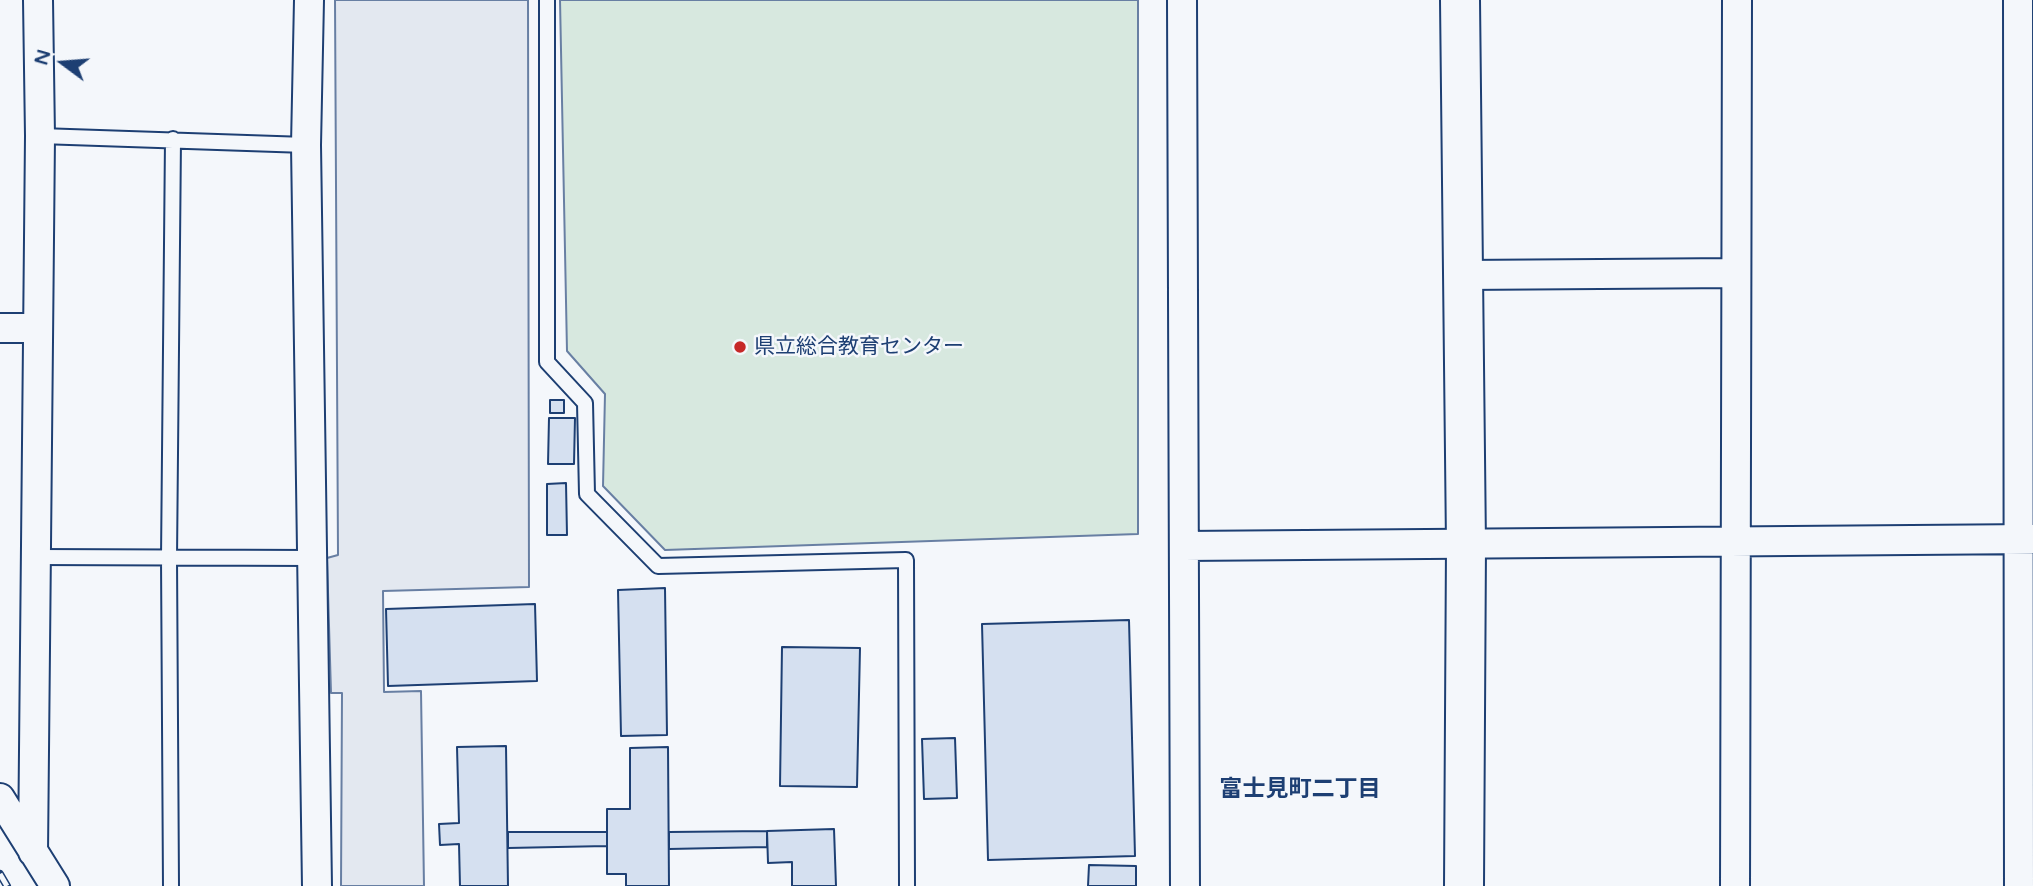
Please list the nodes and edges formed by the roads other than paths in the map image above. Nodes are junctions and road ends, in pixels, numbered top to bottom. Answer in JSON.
{"nodes":[{"id":1,"x":38,"y":0,"type":"edge"},
{"id":2,"x":309,"y":0,"type":"edge"},
{"id":3,"x":547,"y":0,"type":"edge"},
{"id":4,"x":1182,"y":0,"type":"edge"},
{"id":5,"x":1460,"y":0,"type":"edge"},
{"id":6,"x":1737,"y":0,"type":"edge"},
{"id":7,"x":2018,"y":0,"type":"edge"},
{"id":8,"x":40,"y":136,"type":"junction"},
{"id":9,"x":173,"y":139,"type":"junction"},
{"id":10,"x":306,"y":145,"type":"junction"},
{"id":11,"x":2025,"y":176,"type":"edge"},
{"id":12,"x":1736,"y":272,"type":"junction"},
{"id":13,"x":1463,"y":275,"type":"junction"},
{"id":14,"x":0,"y":327,"type":"edge"},
{"id":15,"x":37,"y":328,"type":"junction"},
{"id":16,"x":2025,"y":539,"type":"edge"},
{"id":17,"x":1734,"y":542,"type":"junction"},
{"id":18,"x":1466,"y":545,"type":"junction"},
{"id":19,"x":1184,"y":546,"type":"junction"},
{"id":20,"x":35,"y":557,"type":"junction"},
{"id":21,"x":169,"y":558,"type":"junction"},
{"id":22,"x":313,"y":558,"type":"junction"},
{"id":23,"x":0,"y":798,"type":"edge"},
{"id":24,"x":33,"y":852,"type":"junction"},
{"id":25,"x":55,"y":886,"type":"edge"},
{"id":26,"x":171,"y":886,"type":"edge"},
{"id":27,"x":317,"y":886,"type":"edge"},
{"id":28,"x":907,"y":886,"type":"edge"},
{"id":29,"x":1185,"y":886,"type":"edge"},
{"id":30,"x":1464,"y":886,"type":"edge"},
{"id":31,"x":1735,"y":886,"type":"edge"},
{"id":32,"x":2018,"y":886,"type":"edge"}],
"edges":[{"from":1,"to":8,"type":"street"},
{"from":2,"to":10,"type":"street"},
{"from":3,"to":28,"type":"lane"},
{"from":4,"to":19,"type":"street"},
{"from":5,"to":13,"type":"street"},
{"from":6,"to":12,"type":"street"},
{"from":7,"to":11,"type":"street"},
{"from":8,"to":9,"type":"lane"},
{"from":8,"to":15,"type":"street"},
{"from":9,"to":10,"type":"lane"},
{"from":9,"to":21,"type":"lane"},
{"from":10,"to":22,"type":"street"},
{"from":11,"to":16,"type":"street"},
{"from":12,"to":13,"type":"street"},
{"from":12,"to":17,"type":"street"},
{"from":13,"to":18,"type":"street"},
{"from":14,"to":15,"type":"street"},
{"from":15,"to":20,"type":"street"},
{"from":16,"to":17,"type":"street"},
{"from":16,"to":32,"type":"street"},
{"from":17,"to":18,"type":"street"},
{"from":17,"to":31,"type":"street"},
{"from":18,"to":19,"type":"street"},
{"from":18,"to":30,"type":"street"},
{"from":19,"to":29,"type":"street"},
{"from":20,"to":21,"type":"lane"},
{"from":20,"to":24,"type":"street"},
{"from":21,"to":22,"type":"lane"},
{"from":21,"to":26,"type":"lane"},
{"from":22,"to":27,"type":"street"},
{"from":23,"to":24,"type":"street"},
{"from":24,"to":25,"type":"street"}]}
